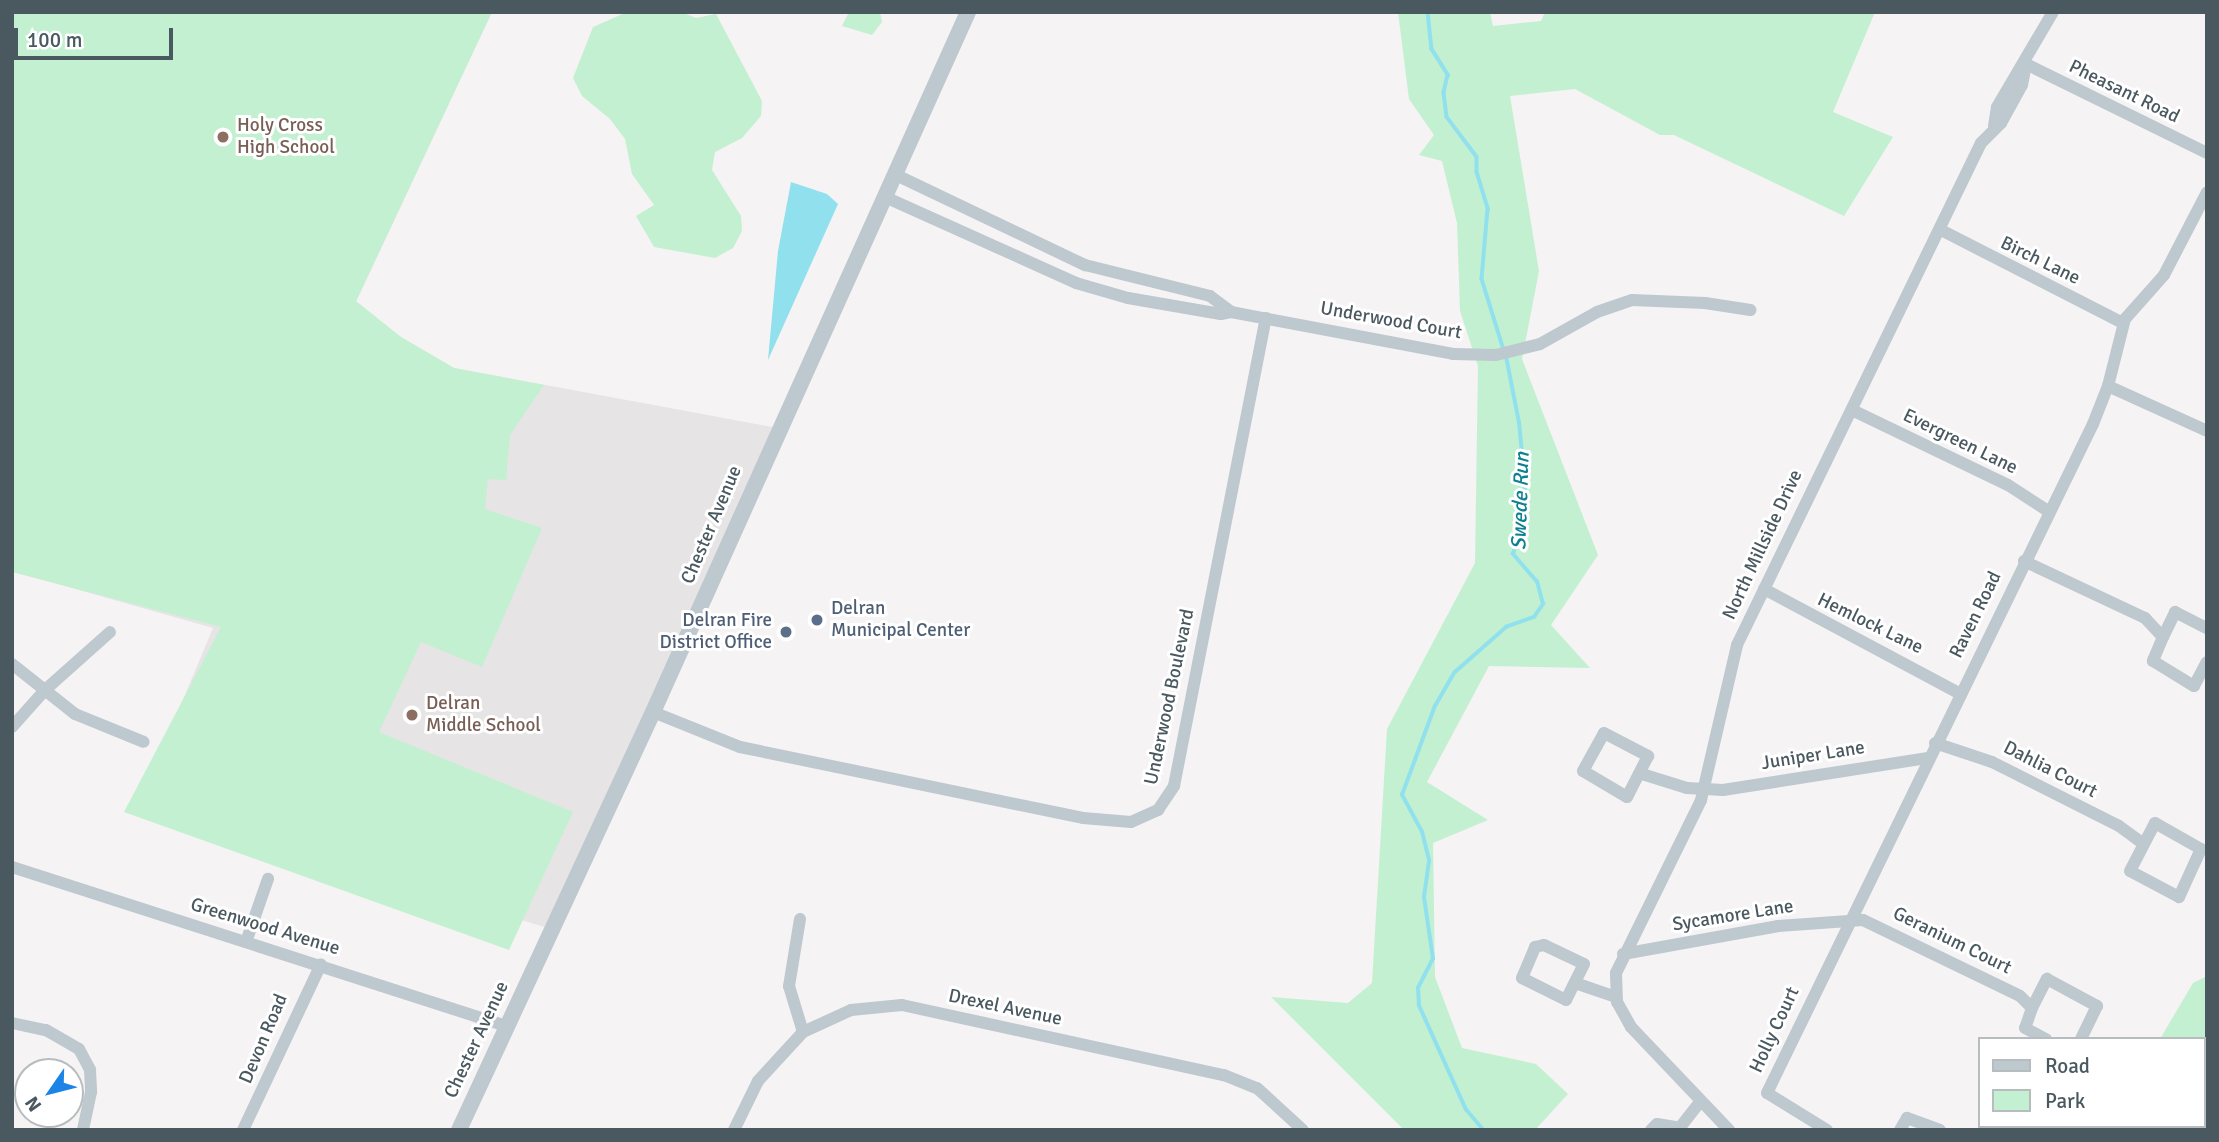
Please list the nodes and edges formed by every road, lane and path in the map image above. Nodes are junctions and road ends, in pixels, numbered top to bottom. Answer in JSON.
{"nodes":[{"id":1,"x":968,"y":12,"type":"edge"},
{"id":2,"x":2053,"y":12,"type":"edge"},
{"id":3,"x":2026,"y":64,"type":"junction"},
{"id":4,"x":2207,"y":153,"type":"edge"},
{"id":5,"x":894,"y":174,"type":"junction"},
{"id":6,"x":2207,"y":192,"type":"edge"},
{"id":7,"x":885,"y":197,"type":"junction"},
{"id":8,"x":1941,"y":230,"type":"junction"},
{"id":9,"x":1750,"y":310,"type":"dead end"},
{"id":10,"x":1231,"y":312,"type":"junction"},
{"id":11,"x":1266,"y":318,"type":"junction"},
{"id":12,"x":2123,"y":323,"type":"junction"},
{"id":13,"x":2108,"y":386,"type":"junction"},
{"id":14,"x":1852,"y":410,"type":"junction"},
{"id":15,"x":2207,"y":431,"type":"edge"},
{"id":16,"x":2048,"y":512,"type":"junction"},
{"id":17,"x":2024,"y":561,"type":"junction"},
{"id":18,"x":1764,"y":589,"type":"junction"},
{"id":19,"x":2207,"y":628,"type":"edge"},
{"id":20,"x":110,"y":632,"type":"dead end"},
{"id":21,"x":2163,"y":636,"type":"junction"},
{"id":22,"x":2207,"y":662,"type":"edge"},
{"id":23,"x":12,"y":664,"type":"edge"},
{"id":24,"x":45,"y":690,"type":"junction"},
{"id":25,"x":1959,"y":693,"type":"junction"},
{"id":26,"x":653,"y":712,"type":"junction"},
{"id":27,"x":12,"y":727,"type":"edge"},
{"id":28,"x":144,"y":742,"type":"dead end"},
{"id":29,"x":1935,"y":743,"type":"junction"},
{"id":30,"x":1927,"y":758,"type":"junction"},
{"id":31,"x":1642,"y":774,"type":"junction"},
{"id":32,"x":1704,"y":790,"type":"junction"},
{"id":33,"x":2142,"y":843,"type":"junction"},
{"id":34,"x":12,"y":867,"type":"edge"},
{"id":35,"x":268,"y":879,"type":"dead end"},
{"id":36,"x":800,"y":919,"type":"dead end"},
{"id":37,"x":1849,"y":919,"type":"junction"},
{"id":38,"x":247,"y":942,"type":"junction"},
{"id":39,"x":1623,"y":954,"type":"junction"},
{"id":40,"x":321,"y":964,"type":"junction"},
{"id":41,"x":1578,"y":984,"type":"junction"},
{"id":42,"x":1615,"y":997,"type":"junction"},
{"id":43,"x":2032,"y":1007,"type":"junction"},
{"id":44,"x":12,"y":1023,"type":"edge"},
{"id":45,"x":506,"y":1026,"type":"junction"},
{"id":46,"x":803,"y":1032,"type":"junction"},
{"id":47,"x":2042,"y":1037,"type":"edge"},
{"id":48,"x":2082,"y":1037,"type":"edge"},
{"id":49,"x":1701,"y":1101,"type":"junction"},
{"id":50,"x":1677,"y":1128,"type":"edge"},
{"id":51,"x":83,"y":1130,"type":"edge"},
{"id":52,"x":243,"y":1130,"type":"edge"},
{"id":53,"x":459,"y":1130,"type":"edge"},
{"id":54,"x":734,"y":1130,"type":"edge"},
{"id":55,"x":1303,"y":1130,"type":"edge"},
{"id":56,"x":1650,"y":1130,"type":"edge"},
{"id":57,"x":1729,"y":1130,"type":"edge"},
{"id":58,"x":1827,"y":1130,"type":"edge"},
{"id":59,"x":1900,"y":1130,"type":"edge"},
{"id":60,"x":1940,"y":1130,"type":"edge"}],
"edges":[{"from":1,"to":5,"type":"street","name":"Chester Avenue"},
{"from":2,"to":3,"type":"street","name":"North Millside Drive"},
{"from":3,"to":4,"type":"street","name":"Pheasant Road"},
{"from":3,"to":8,"type":"street","name":"North Millside Drive"},
{"from":5,"to":7,"type":"street","name":"Chester Avenue"},
{"from":5,"to":10,"type":"street"},
{"from":6,"to":12,"type":"street"},
{"from":7,"to":10,"type":"street"},
{"from":7,"to":26,"type":"street","name":"Chester Avenue"},
{"from":8,"to":12,"type":"street","name":"Birch Lane"},
{"from":8,"to":14,"type":"street","name":"North Millside Drive"},
{"from":9,"to":11,"type":"street","name":"Underwood Court"},
{"from":10,"to":11,"type":"street"},
{"from":11,"to":26,"type":"street","name":"Underwood Boulevard"},
{"from":12,"to":13,"type":"street","name":"Raven Road"},
{"from":13,"to":15,"type":"street"},
{"from":13,"to":16,"type":"street","name":"Raven Road"},
{"from":14,"to":16,"type":"street","name":"Evergreen Lane"},
{"from":14,"to":18,"type":"street","name":"North Millside Drive"},
{"from":16,"to":17,"type":"street","name":"Raven Road"},
{"from":17,"to":21,"type":"street"},
{"from":17,"to":25,"type":"street","name":"Raven Road"},
{"from":18,"to":25,"type":"street","name":"Hemlock Lane"},
{"from":18,"to":32,"type":"street","name":"North Millside Drive"},
{"from":19,"to":21,"type":"street"},
{"from":20,"to":24,"type":"street"},
{"from":21,"to":22,"type":"street"},
{"from":23,"to":24,"type":"street"},
{"from":24,"to":27,"type":"street"},
{"from":24,"to":28,"type":"street"},
{"from":25,"to":29,"type":"street","name":"Raven Road"},
{"from":26,"to":45,"type":"street","name":"Chester Avenue"},
{"from":29,"to":30,"type":"street","name":"Raven Road"},
{"from":29,"to":33,"type":"street","name":"Dahlia Court"},
{"from":30,"to":32,"type":"street","name":"Juniper Lane"},
{"from":30,"to":37,"type":"street","name":"Raven Road"},
{"from":31,"to":31,"type":"street"},
{"from":31,"to":32,"type":"street"},
{"from":32,"to":39,"type":"street","name":"North Millside Drive"},
{"from":33,"to":33,"type":"street"},
{"from":34,"to":38,"type":"street","name":"Greenwood Avenue"},
{"from":35,"to":38,"type":"street"},
{"from":36,"to":46,"type":"street"},
{"from":37,"to":39,"type":"street","name":"Sycamore Lane"},
{"from":37,"to":43,"type":"street","name":"Geranium Court"},
{"from":37,"to":58,"type":"street","name":"Holly Court"},
{"from":38,"to":40,"type":"street","name":"Greenwood Avenue"},
{"from":39,"to":42,"type":"street","name":"North Millside Drive"},
{"from":40,"to":45,"type":"street","name":"Greenwood Avenue"},
{"from":40,"to":52,"type":"street","name":"Devon Road"},
{"from":41,"to":41,"type":"street"},
{"from":41,"to":42,"type":"street"},
{"from":42,"to":49,"type":"street"},
{"from":43,"to":47,"type":"street"},
{"from":43,"to":48,"type":"street"},
{"from":44,"to":51,"type":"street"},
{"from":45,"to":53,"type":"street","name":"Chester Avenue"},
{"from":46,"to":54,"type":"street","name":"Drexel Avenue"},
{"from":46,"to":55,"type":"street","name":"Drexel Avenue"},
{"from":49,"to":50,"type":"street"},
{"from":49,"to":57,"type":"street"},
{"from":50,"to":56,"type":"street"},
{"from":59,"to":60,"type":"street"}]}
